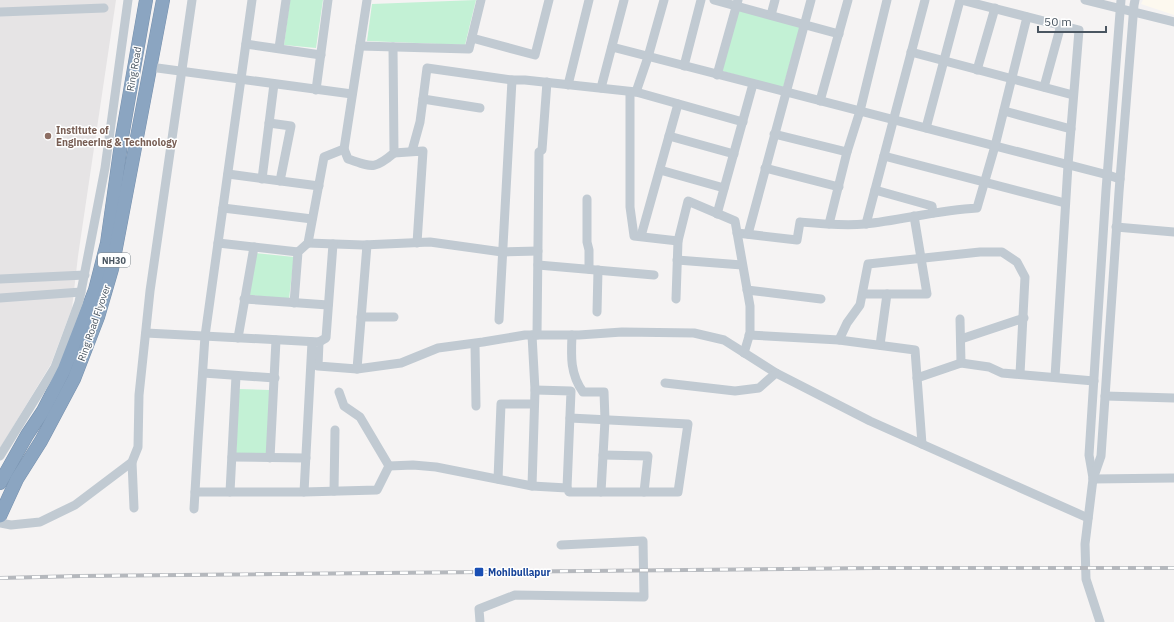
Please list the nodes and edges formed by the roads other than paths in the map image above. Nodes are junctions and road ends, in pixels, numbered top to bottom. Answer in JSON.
{"nodes":[{"id":1,"x":128,"y":0,"type":"edge"},
{"id":2,"x":146,"y":0,"type":"edge"},
{"id":3,"x":163,"y":0,"type":"edge"},
{"id":4,"x":192,"y":0,"type":"edge"},
{"id":5,"x":252,"y":0,"type":"edge"},
{"id":6,"x":286,"y":0,"type":"edge"},
{"id":7,"x":328,"y":0,"type":"edge"},
{"id":8,"x":367,"y":0,"type":"edge"},
{"id":9,"x":481,"y":0,"type":"edge"},
{"id":10,"x":549,"y":0,"type":"edge"},
{"id":11,"x":589,"y":0,"type":"edge"},
{"id":12,"x":624,"y":0,"type":"edge"},
{"id":13,"x":664,"y":0,"type":"edge"},
{"id":14,"x":701,"y":0,"type":"edge"},
{"id":15,"x":714,"y":0,"type":"edge"},
{"id":16,"x":775,"y":0,"type":"edge"},
{"id":17,"x":811,"y":0,"type":"edge"},
{"id":18,"x":848,"y":0,"type":"edge"},
{"id":19,"x":887,"y":0,"type":"edge"},
{"id":20,"x":925,"y":0,"type":"edge"},
{"id":21,"x":961,"y":0,"type":"edge"},
{"id":22,"x":1085,"y":0,"type":"edge"},
{"id":23,"x":1136,"y":0,"type":"edge"},
{"id":24,"x":737,"y":3,"type":"edge"},
{"id":25,"x":1121,"y":5,"type":"edge"},
{"id":26,"x":104,"y":8,"type":"dead end"},
{"id":27,"x":995,"y":8,"type":"junction"},
{"id":28,"x":0,"y":12,"type":"edge"},
{"id":29,"x":1133,"y":12,"type":"junction"},
{"id":30,"x":771,"y":15,"type":"junction"},
{"id":31,"x":1027,"y":17,"type":"junction"},
{"id":32,"x":1174,"y":22,"type":"edge"},
{"id":33,"x":804,"y":24,"type":"junction"},
{"id":34,"x":1061,"y":25,"type":"junction"},
{"id":35,"x":838,"y":34,"type":"junction"},
{"id":36,"x":472,"y":38,"type":"junction"},
{"id":37,"x":246,"y":44,"type":"junction"},
{"id":38,"x":360,"y":46,"type":"junction"},
{"id":39,"x":393,"y":47,"type":"junction"},
{"id":40,"x":612,"y":47,"type":"junction"},
{"id":41,"x":279,"y":48,"type":"junction"},
{"id":42,"x":911,"y":52,"type":"junction"},
{"id":43,"x":321,"y":54,"type":"junction"},
{"id":44,"x":648,"y":57,"type":"junction"},
{"id":45,"x":944,"y":62,"type":"junction"},
{"id":46,"x":684,"y":66,"type":"junction"},
{"id":47,"x":150,"y":67,"type":"junction"},
{"id":48,"x":977,"y":70,"type":"junction"},
{"id":49,"x":182,"y":71,"type":"junction"},
{"id":50,"x":717,"y":75,"type":"junction"},
{"id":51,"x":1011,"y":79,"type":"junction"},
{"id":52,"x":241,"y":80,"type":"junction"},
{"id":53,"x":512,"y":80,"type":"junction"},
{"id":54,"x":547,"y":82,"type":"junction"},
{"id":55,"x":274,"y":84,"type":"junction"},
{"id":56,"x":753,"y":84,"type":"junction"},
{"id":57,"x":568,"y":85,"type":"junction"},
{"id":58,"x":1044,"y":87,"type":"junction"},
{"id":59,"x":601,"y":88,"type":"junction"},
{"id":60,"x":316,"y":90,"type":"junction"},
{"id":61,"x":633,"y":92,"type":"junction"},
{"id":62,"x":785,"y":92,"type":"junction"},
{"id":63,"x":352,"y":94,"type":"junction"},
{"id":64,"x":1073,"y":95,"type":"junction"},
{"id":65,"x":423,"y":99,"type":"junction"},
{"id":66,"x":820,"y":101,"type":"junction"},
{"id":67,"x":678,"y":104,"type":"junction"},
{"id":68,"x":480,"y":108,"type":"dead end"},
{"id":69,"x":860,"y":111,"type":"junction"},
{"id":70,"x":1004,"y":111,"type":"junction"},
{"id":71,"x":894,"y":120,"type":"junction"},
{"id":72,"x":743,"y":122,"type":"junction"},
{"id":73,"x":269,"y":123,"type":"junction"},
{"id":74,"x":926,"y":128,"type":"junction"},
{"id":75,"x":1071,"y":128,"type":"junction"},
{"id":76,"x":774,"y":134,"type":"junction"},
{"id":77,"x":670,"y":136,"type":"junction"},
{"id":78,"x":122,"y":137,"type":"junction"},
{"id":79,"x":995,"y":146,"type":"junction"},
{"id":80,"x":344,"y":149,"type":"junction"},
{"id":81,"x":412,"y":151,"type":"junction"},
{"id":82,"x":847,"y":152,"type":"junction"},
{"id":83,"x":394,"y":153,"type":"junction"},
{"id":84,"x":734,"y":154,"type":"junction"},
{"id":85,"x":884,"y":156,"type":"junction"},
{"id":86,"x":1068,"y":164,"type":"junction"},
{"id":87,"x":105,"y":168,"type":"junction"},
{"id":88,"x":765,"y":168,"type":"junction"},
{"id":89,"x":660,"y":170,"type":"junction"},
{"id":90,"x":228,"y":174,"type":"junction"},
{"id":91,"x":1108,"y":175,"type":"junction"},
{"id":92,"x":262,"y":178,"type":"junction"},
{"id":93,"x":1120,"y":179,"type":"junction"},
{"id":94,"x":280,"y":181,"type":"junction"},
{"id":95,"x":985,"y":181,"type":"junction"},
{"id":96,"x":319,"y":186,"type":"junction"},
{"id":97,"x":839,"y":187,"type":"junction"},
{"id":98,"x":724,"y":188,"type":"junction"},
{"id":99,"x":875,"y":190,"type":"junction"},
{"id":100,"x":587,"y":199,"type":"dead end"},
{"id":101,"x":1065,"y":202,"type":"junction"},
{"id":102,"x":223,"y":208,"type":"junction"},
{"id":103,"x":933,"y":213,"type":"junction"},
{"id":104,"x":717,"y":214,"type":"junction"},
{"id":105,"x":914,"y":216,"type":"junction"},
{"id":106,"x":312,"y":219,"type":"junction"},
{"id":107,"x":829,"y":224,"type":"junction"},
{"id":108,"x":866,"y":224,"type":"junction"},
{"id":109,"x":1116,"y":227,"type":"junction"},
{"id":110,"x":1174,"y":232,"type":"edge"},
{"id":111,"x":737,"y":233,"type":"junction"},
{"id":112,"x":748,"y":234,"type":"junction"},
{"id":113,"x":641,"y":236,"type":"junction"},
{"id":114,"x":678,"y":241,"type":"junction"},
{"id":115,"x":218,"y":243,"type":"junction"},
{"id":116,"x":308,"y":243,"type":"junction"},
{"id":117,"x":417,"y":243,"type":"junction"},
{"id":118,"x":333,"y":244,"type":"junction"},
{"id":119,"x":368,"y":245,"type":"junction"},
{"id":120,"x":254,"y":247,"type":"junction"},
{"id":121,"x":298,"y":252,"type":"junction"},
{"id":122,"x":502,"y":252,"type":"junction"},
{"id":123,"x":538,"y":252,"type":"junction"},
{"id":124,"x":921,"y":258,"type":"junction"},
{"id":125,"x":677,"y":260,"type":"junction"},
{"id":126,"x":538,"y":265,"type":"junction"},
{"id":127,"x":742,"y":265,"type":"junction"},
{"id":128,"x":593,"y":270,"type":"junction"},
{"id":129,"x":654,"y":274,"type":"dead end"},
{"id":130,"x":85,"y":275,"type":"junction"},
{"id":131,"x":0,"y":279,"type":"edge"},
{"id":132,"x":747,"y":290,"type":"junction"},
{"id":133,"x":81,"y":292,"type":"junction"},
{"id":134,"x":863,"y":294,"type":"junction"},
{"id":135,"x":887,"y":294,"type":"junction"},
{"id":136,"x":0,"y":298,"type":"edge"},
{"id":137,"x":244,"y":299,"type":"junction"},
{"id":138,"x":676,"y":299,"type":"dead end"},
{"id":139,"x":821,"y":299,"type":"dead end"},
{"id":140,"x":294,"y":303,"type":"junction"},
{"id":141,"x":328,"y":305,"type":"junction"},
{"id":142,"x":596,"y":312,"type":"dead end"},
{"id":143,"x":361,"y":317,"type":"junction"},
{"id":144,"x":394,"y":317,"type":"dead end"},
{"id":145,"x":1024,"y":318,"type":"junction"},
{"id":146,"x":960,"y":319,"type":"dead end"},
{"id":147,"x":499,"y":320,"type":"dead end"},
{"id":148,"x":146,"y":333,"type":"junction"},
{"id":149,"x":534,"y":335,"type":"junction"},
{"id":150,"x":572,"y":335,"type":"junction"},
{"id":151,"x":749,"y":335,"type":"junction"},
{"id":152,"x":205,"y":336,"type":"junction"},
{"id":153,"x":238,"y":338,"type":"junction"},
{"id":154,"x":961,"y":339,"type":"junction"},
{"id":155,"x":276,"y":340,"type":"junction"},
{"id":156,"x":839,"y":340,"type":"junction"},
{"id":157,"x":316,"y":342,"type":"junction"},
{"id":158,"x":476,"y":344,"type":"junction"},
{"id":159,"x":880,"y":346,"type":"junction"},
{"id":160,"x":744,"y":353,"type":"junction"},
{"id":161,"x":961,"y":363,"type":"junction"},
{"id":162,"x":357,"y":369,"type":"junction"},
{"id":163,"x":202,"y":373,"type":"junction"},
{"id":164,"x":776,"y":373,"type":"junction"},
{"id":165,"x":1020,"y":374,"type":"junction"},
{"id":166,"x":236,"y":376,"type":"junction"},
{"id":167,"x":1055,"y":377,"type":"junction"},
{"id":168,"x":275,"y":378,"type":"junction"},
{"id":169,"x":917,"y":378,"type":"junction"},
{"id":170,"x":1094,"y":381,"type":"junction"},
{"id":171,"x":665,"y":382,"type":"dead end"},
{"id":172,"x":535,"y":390,"type":"junction"},
{"id":173,"x":339,"y":392,"type":"dead end"},
{"id":174,"x":1105,"y":396,"type":"junction"},
{"id":175,"x":1174,"y":398,"type":"edge"},
{"id":176,"x":534,"y":404,"type":"junction"},
{"id":177,"x":476,"y":406,"type":"dead end"},
{"id":178,"x":570,"y":418,"type":"junction"},
{"id":179,"x":605,"y":420,"type":"junction"},
{"id":180,"x":335,"y":430,"type":"dead end"},
{"id":181,"x":922,"y":444,"type":"junction"},
{"id":182,"x":603,"y":455,"type":"junction"},
{"id":183,"x":0,"y":456,"type":"edge"},
{"id":184,"x":232,"y":457,"type":"junction"},
{"id":185,"x":270,"y":458,"type":"junction"},
{"id":186,"x":306,"y":458,"type":"junction"},
{"id":187,"x":132,"y":462,"type":"junction"},
{"id":188,"x":389,"y":466,"type":"junction"},
{"id":189,"x":1174,"y":478,"type":"edge"},
{"id":190,"x":498,"y":479,"type":"junction"},
{"id":191,"x":1093,"y":479,"type":"junction"},
{"id":192,"x":0,"y":483,"type":"edge"},
{"id":193,"x":532,"y":486,"type":"junction"},
{"id":194,"x":567,"y":488,"type":"junction"},
{"id":195,"x":334,"y":491,"type":"junction"},
{"id":196,"x":195,"y":492,"type":"junction"},
{"id":197,"x":230,"y":492,"type":"junction"},
{"id":198,"x":304,"y":492,"type":"junction"},
{"id":199,"x":601,"y":492,"type":"junction"},
{"id":200,"x":644,"y":492,"type":"junction"},
{"id":201,"x":134,"y":508,"type":"dead end"},
{"id":202,"x":194,"y":509,"type":"dead end"},
{"id":203,"x":0,"y":516,"type":"edge"},
{"id":204,"x":1088,"y":518,"type":"junction"},
{"id":205,"x":0,"y":523,"type":"edge"},
{"id":206,"x":561,"y":545,"type":"dead end"},
{"id":207,"x":480,"y":622,"type":"edge"},
{"id":208,"x":1100,"y":622,"type":"edge"}],
"edges":[{"from":1,"to":87,"type":"street"},
{"from":2,"to":78,"type":"highway","name":"Ring Road","number":"NH30"},
{"from":3,"to":47,"type":"highway","name":"Ring Road","number":"NH30"},
{"from":4,"to":49,"type":"street"},
{"from":5,"to":37,"type":"street"},
{"from":6,"to":41,"type":"street"},
{"from":7,"to":43,"type":"street"},
{"from":8,"to":38,"type":"street"},
{"from":9,"to":36,"type":"street"},
{"from":10,"to":36,"type":"street"},
{"from":11,"to":57,"type":"street"},
{"from":12,"to":40,"type":"street"},
{"from":13,"to":44,"type":"street"},
{"from":14,"to":46,"type":"street"},
{"from":15,"to":24,"type":"street"},
{"from":16,"to":30,"type":"street"},
{"from":17,"to":33,"type":"street"},
{"from":18,"to":35,"type":"street"},
{"from":19,"to":69,"type":"street"},
{"from":20,"to":42,"type":"street"},
{"from":21,"to":27,"type":"street"},
{"from":21,"to":45,"type":"street"},
{"from":22,"to":25,"type":"street"},
{"from":23,"to":29,"type":"street"},
{"from":24,"to":30,"type":"street"},
{"from":24,"to":50,"type":"street"},
{"from":25,"to":29,"type":"street"},
{"from":25,"to":91,"type":"street"},
{"from":26,"to":28,"type":"street"},
{"from":27,"to":31,"type":"street"},
{"from":27,"to":48,"type":"street"},
{"from":29,"to":32,"type":"street"},
{"from":29,"to":93,"type":"street"},
{"from":30,"to":33,"type":"street"},
{"from":31,"to":34,"type":"street"},
{"from":31,"to":51,"type":"street"},
{"from":33,"to":35,"type":"street"},
{"from":33,"to":62,"type":"street"},
{"from":34,"to":58,"type":"street"},
{"from":34,"to":64,"type":"street"},
{"from":35,"to":66,"type":"street"},
{"from":36,"to":39,"type":"street"},
{"from":37,"to":41,"type":"street"},
{"from":37,"to":52,"type":"street"},
{"from":38,"to":39,"type":"street"},
{"from":38,"to":63,"type":"street"},
{"from":39,"to":83,"type":"street"},
{"from":40,"to":44,"type":"street"},
{"from":40,"to":59,"type":"street"},
{"from":41,"to":43,"type":"street"},
{"from":42,"to":45,"type":"street"},
{"from":42,"to":71,"type":"street"},
{"from":43,"to":60,"type":"street"},
{"from":44,"to":46,"type":"street"},
{"from":44,"to":61,"type":"street"},
{"from":45,"to":48,"type":"street"},
{"from":45,"to":74,"type":"street"},
{"from":46,"to":50,"type":"street"},
{"from":47,"to":49,"type":"street"},
{"from":47,"to":203,"type":"highway","name":"Ring Road Flyover","number":"NH30"},
{"from":48,"to":51,"type":"street"},
{"from":49,"to":52,"type":"street"},
{"from":49,"to":148,"type":"street"},
{"from":50,"to":56,"type":"street"},
{"from":51,"to":58,"type":"street"},
{"from":51,"to":70,"type":"street"},
{"from":52,"to":55,"type":"street"},
{"from":52,"to":90,"type":"street"},
{"from":53,"to":54,"type":"street"},
{"from":53,"to":65,"type":"street"},
{"from":53,"to":122,"type":"street"},
{"from":54,"to":57,"type":"street"},
{"from":54,"to":123,"type":"street"},
{"from":55,"to":60,"type":"street"},
{"from":55,"to":73,"type":"street"},
{"from":56,"to":62,"type":"street"},
{"from":56,"to":72,"type":"street"},
{"from":57,"to":59,"type":"street"},
{"from":58,"to":64,"type":"street"},
{"from":59,"to":61,"type":"street"},
{"from":60,"to":63,"type":"street"},
{"from":61,"to":67,"type":"street"},
{"from":61,"to":113,"type":"street"},
{"from":62,"to":66,"type":"street"},
{"from":62,"to":76,"type":"street"},
{"from":63,"to":80,"type":"street"},
{"from":64,"to":75,"type":"street"},
{"from":65,"to":68,"type":"street"},
{"from":65,"to":81,"type":"street"},
{"from":66,"to":69,"type":"street"},
{"from":67,"to":72,"type":"street"},
{"from":67,"to":77,"type":"street"},
{"from":69,"to":71,"type":"street"},
{"from":69,"to":82,"type":"street"},
{"from":70,"to":75,"type":"street"},
{"from":70,"to":79,"type":"street"},
{"from":71,"to":74,"type":"street"},
{"from":71,"to":85,"type":"street"},
{"from":72,"to":84,"type":"street"},
{"from":73,"to":92,"type":"street"},
{"from":73,"to":94,"type":"street"},
{"from":74,"to":79,"type":"street"},
{"from":75,"to":86,"type":"street"},
{"from":76,"to":82,"type":"street"},
{"from":76,"to":88,"type":"street"},
{"from":77,"to":84,"type":"street"},
{"from":77,"to":89,"type":"street"},
{"from":78,"to":87,"type":"street"},
{"from":78,"to":192,"type":"highway","name":"Ring Road Flyover","number":"NH30"},
{"from":79,"to":86,"type":"street"},
{"from":79,"to":95,"type":"street"},
{"from":80,"to":83,"type":"street"},
{"from":80,"to":96,"type":"street"},
{"from":81,"to":83,"type":"street"},
{"from":81,"to":117,"type":"street"},
{"from":82,"to":97,"type":"street"},
{"from":84,"to":98,"type":"street"},
{"from":85,"to":95,"type":"street"},
{"from":85,"to":99,"type":"street"},
{"from":86,"to":91,"type":"street"},
{"from":86,"to":101,"type":"street"},
{"from":87,"to":130,"type":"street"},
{"from":88,"to":97,"type":"street"},
{"from":88,"to":112,"type":"street"},
{"from":89,"to":98,"type":"street"},
{"from":89,"to":113,"type":"street"},
{"from":90,"to":92,"type":"street"},
{"from":90,"to":102,"type":"street"},
{"from":91,"to":93,"type":"street"},
{"from":91,"to":170,"type":"street"},
{"from":92,"to":94,"type":"street"},
{"from":93,"to":109,"type":"street"},
{"from":94,"to":96,"type":"street"},
{"from":95,"to":101,"type":"street"},
{"from":95,"to":103,"type":"street"},
{"from":96,"to":106,"type":"street"},
{"from":97,"to":107,"type":"street"},
{"from":98,"to":104,"type":"street"},
{"from":99,"to":103,"type":"street"},
{"from":99,"to":108,"type":"street"},
{"from":100,"to":128,"type":"street"},
{"from":101,"to":167,"type":"street"},
{"from":102,"to":106,"type":"street"},
{"from":102,"to":115,"type":"street"},
{"from":103,"to":105,"type":"street"},
{"from":104,"to":111,"type":"street"},
{"from":104,"to":114,"type":"street"},
{"from":105,"to":108,"type":"street"},
{"from":105,"to":124,"type":"street"},
{"from":106,"to":116,"type":"street"},
{"from":107,"to":108,"type":"street"},
{"from":107,"to":112,"type":"street"},
{"from":109,"to":110,"type":"street"},
{"from":109,"to":174,"type":"street"},
{"from":111,"to":112,"type":"street"},
{"from":111,"to":127,"type":"street"},
{"from":113,"to":114,"type":"street"},
{"from":114,"to":125,"type":"street"},
{"from":115,"to":120,"type":"street"},
{"from":115,"to":152,"type":"street"},
{"from":116,"to":118,"type":"street"},
{"from":116,"to":121,"type":"street"},
{"from":117,"to":119,"type":"street"},
{"from":117,"to":122,"type":"street"},
{"from":118,"to":119,"type":"street"},
{"from":118,"to":141,"type":"street"},
{"from":119,"to":143,"type":"street"},
{"from":120,"to":121,"type":"street"},
{"from":120,"to":137,"type":"street"},
{"from":121,"to":140,"type":"street"},
{"from":122,"to":123,"type":"street"},
{"from":122,"to":147,"type":"street"},
{"from":123,"to":126,"type":"street"},
{"from":124,"to":134,"type":"street"},
{"from":124,"to":135,"type":"street"},
{"from":124,"to":145,"type":"street"},
{"from":125,"to":127,"type":"street"},
{"from":125,"to":138,"type":"street"},
{"from":126,"to":128,"type":"street"},
{"from":126,"to":149,"type":"street"},
{"from":127,"to":132,"type":"street"},
{"from":128,"to":129,"type":"street"},
{"from":128,"to":142,"type":"street"},
{"from":130,"to":131,"type":"street"},
{"from":130,"to":133,"type":"street"},
{"from":132,"to":139,"type":"street"},
{"from":132,"to":151,"type":"street"},
{"from":133,"to":136,"type":"street"},
{"from":133,"to":183,"type":"street"},
{"from":134,"to":135,"type":"street"},
{"from":134,"to":156,"type":"street"},
{"from":135,"to":159,"type":"street"},
{"from":137,"to":140,"type":"street"},
{"from":137,"to":153,"type":"street"},
{"from":140,"to":141,"type":"street"},
{"from":141,"to":157,"type":"street"},
{"from":143,"to":144,"type":"street"},
{"from":143,"to":162,"type":"street"},
{"from":145,"to":154,"type":"street"},
{"from":145,"to":165,"type":"street"},
{"from":146,"to":154,"type":"street"},
{"from":148,"to":152,"type":"street"},
{"from":148,"to":187,"type":"street"},
{"from":149,"to":150,"type":"street"},
{"from":149,"to":158,"type":"street"},
{"from":149,"to":172,"type":"street"},
{"from":150,"to":160,"type":"street"},
{"from":150,"to":179,"type":"street"},
{"from":151,"to":156,"type":"street"},
{"from":151,"to":160,"type":"street"},
{"from":152,"to":153,"type":"street"},
{"from":152,"to":163,"type":"street"},
{"from":153,"to":155,"type":"street"},
{"from":154,"to":161,"type":"street"},
{"from":155,"to":157,"type":"street"},
{"from":155,"to":168,"type":"street"},
{"from":156,"to":159,"type":"street"},
{"from":157,"to":162,"type":"street"},
{"from":157,"to":186,"type":"street"},
{"from":158,"to":162,"type":"street"},
{"from":158,"to":177,"type":"street"},
{"from":159,"to":169,"type":"street"},
{"from":160,"to":164,"type":"street"},
{"from":161,"to":165,"type":"street"},
{"from":161,"to":169,"type":"street"},
{"from":163,"to":166,"type":"street"},
{"from":163,"to":196,"type":"street"},
{"from":164,"to":171,"type":"street"},
{"from":164,"to":181,"type":"street"},
{"from":165,"to":167,"type":"street"},
{"from":166,"to":168,"type":"street"},
{"from":166,"to":184,"type":"street"},
{"from":167,"to":170,"type":"street"},
{"from":168,"to":185,"type":"street"},
{"from":169,"to":181,"type":"street"},
{"from":170,"to":191,"type":"street"},
{"from":172,"to":176,"type":"street"},
{"from":172,"to":178,"type":"street"},
{"from":173,"to":188,"type":"street"},
{"from":174,"to":175,"type":"street"},
{"from":174,"to":191,"type":"street"},
{"from":176,"to":190,"type":"street"},
{"from":176,"to":193,"type":"street"},
{"from":178,"to":179,"type":"street"},
{"from":178,"to":194,"type":"street"},
{"from":179,"to":182,"type":"street"},
{"from":179,"to":200,"type":"street"},
{"from":180,"to":195,"type":"street"},
{"from":181,"to":204,"type":"street"},
{"from":182,"to":199,"type":"street"},
{"from":182,"to":200,"type":"street"},
{"from":184,"to":185,"type":"street"},
{"from":184,"to":197,"type":"street"},
{"from":185,"to":186,"type":"street"},
{"from":186,"to":198,"type":"street"},
{"from":187,"to":201,"type":"street"},
{"from":187,"to":205,"type":"street"},
{"from":188,"to":190,"type":"street"},
{"from":188,"to":195,"type":"street"},
{"from":189,"to":191,"type":"street"},
{"from":190,"to":193,"type":"street"},
{"from":191,"to":204,"type":"street"},
{"from":193,"to":194,"type":"street"},
{"from":194,"to":199,"type":"street"},
{"from":195,"to":198,"type":"street"},
{"from":196,"to":197,"type":"street"},
{"from":196,"to":202,"type":"street"},
{"from":197,"to":198,"type":"street"},
{"from":199,"to":200,"type":"street"},
{"from":204,"to":208,"type":"street"},
{"from":206,"to":207,"type":"street"}]}
